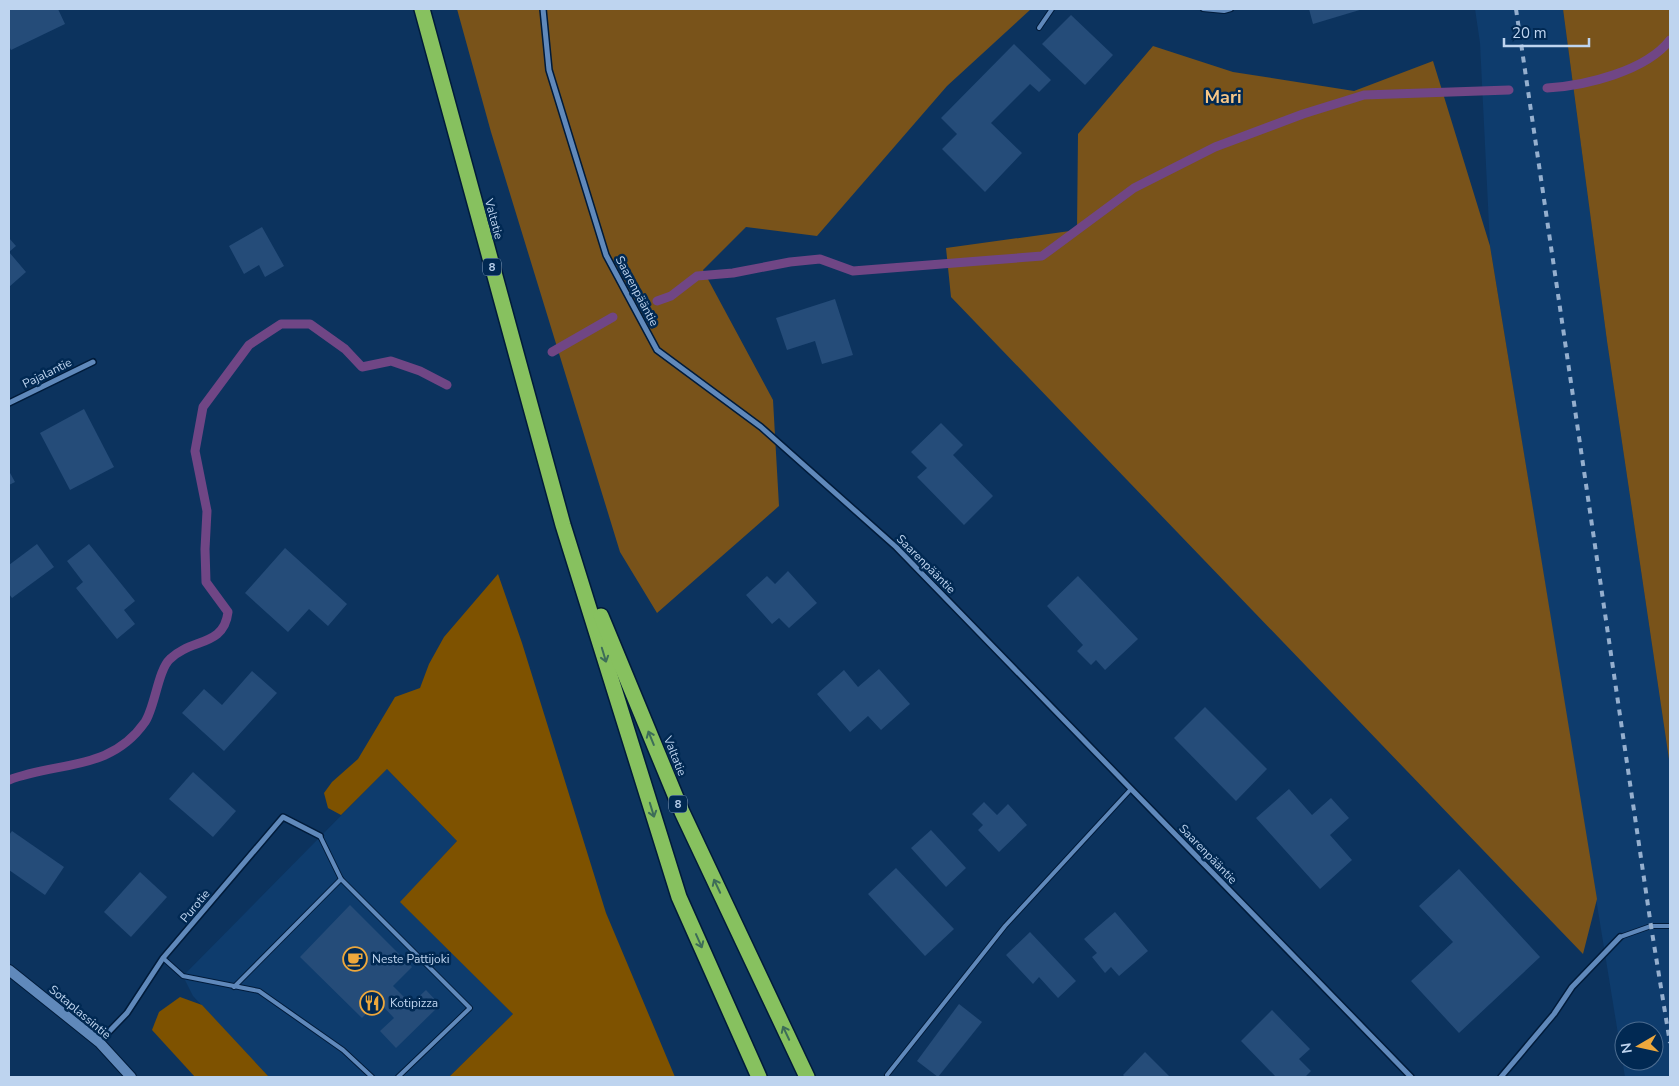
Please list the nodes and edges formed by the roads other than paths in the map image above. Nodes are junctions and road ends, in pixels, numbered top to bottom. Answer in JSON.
{"nodes":[{"id":1,"x":422,"y":9,"type":"edge"},
{"id":2,"x":543,"y":9,"type":"edge"},
{"id":3,"x":1052,"y":9,"type":"edge"},
{"id":4,"x":1203,"y":9,"type":"edge"},
{"id":5,"x":1230,"y":9,"type":"edge"},
{"id":6,"x":1039,"y":28,"type":"dead end"},
{"id":7,"x":94,"y":362,"type":"dead end"},
{"id":8,"x":9,"y":403,"type":"edge"},
{"id":9,"x":563,"y":525,"type":"junction"},
{"id":10,"x":1131,"y":789,"type":"junction"},
{"id":11,"x":320,"y":836,"type":"joint"},
{"id":12,"x":341,"y":879,"type":"junction"},
{"id":13,"x":1670,"y":926,"type":"edge"},
{"id":14,"x":1620,"y":937,"type":"joint"},
{"id":15,"x":164,"y":958,"type":"junction"},
{"id":16,"x":9,"y":970,"type":"edge"},
{"id":17,"x":234,"y":986,"type":"junction"},
{"id":18,"x":99,"y":1042,"type":"junction"},
{"id":19,"x":888,"y":1075,"type":"dead end"},
{"id":20,"x":131,"y":1077,"type":"edge"},
{"id":21,"x":372,"y":1077,"type":"edge"},
{"id":22,"x":398,"y":1077,"type":"edge"},
{"id":23,"x":759,"y":1077,"type":"edge"},
{"id":24,"x":806,"y":1077,"type":"edge"},
{"id":25,"x":1411,"y":1077,"type":"edge"},
{"id":26,"x":1501,"y":1077,"type":"edge"}],
"edges":[{"from":1,"to":9,"type":"highway","name":"Valtatie","number":"8"},
{"from":2,"to":10,"type":"street","name":"Saarenpääntie"},
{"from":3,"to":6,"type":"lane"},
{"from":4,"to":5,"type":"lane"},
{"from":7,"to":8,"type":"street","name":"Pajalantie"},
{"from":9,"to":23,"type":"highway","name":"Valtatie","number":"8","one_way":true},
{"from":24,"to":9,"type":"highway","name":"Valtatie","number":"8","one_way":true},
{"from":10,"to":19,"type":"lane"},
{"from":10,"to":25,"type":"street","name":"Saarenpääntie"},
{"from":11,"to":12,"type":"lane"},
{"from":11,"to":15,"type":"street","name":"Purotie"},
{"from":12,"to":17,"type":"lane"},
{"from":12,"to":22,"type":"lane"},
{"from":13,"to":14,"type":"lane"},
{"from":14,"to":26,"type":"street"},
{"from":15,"to":17,"type":"lane"},
{"from":15,"to":18,"type":"street","name":"Purotie"},
{"from":16,"to":18,"type":"street","name":"Sotaplassintie"},
{"from":17,"to":21,"type":"lane"},
{"from":18,"to":20,"type":"street","name":"Sotaplassintie"}]}
